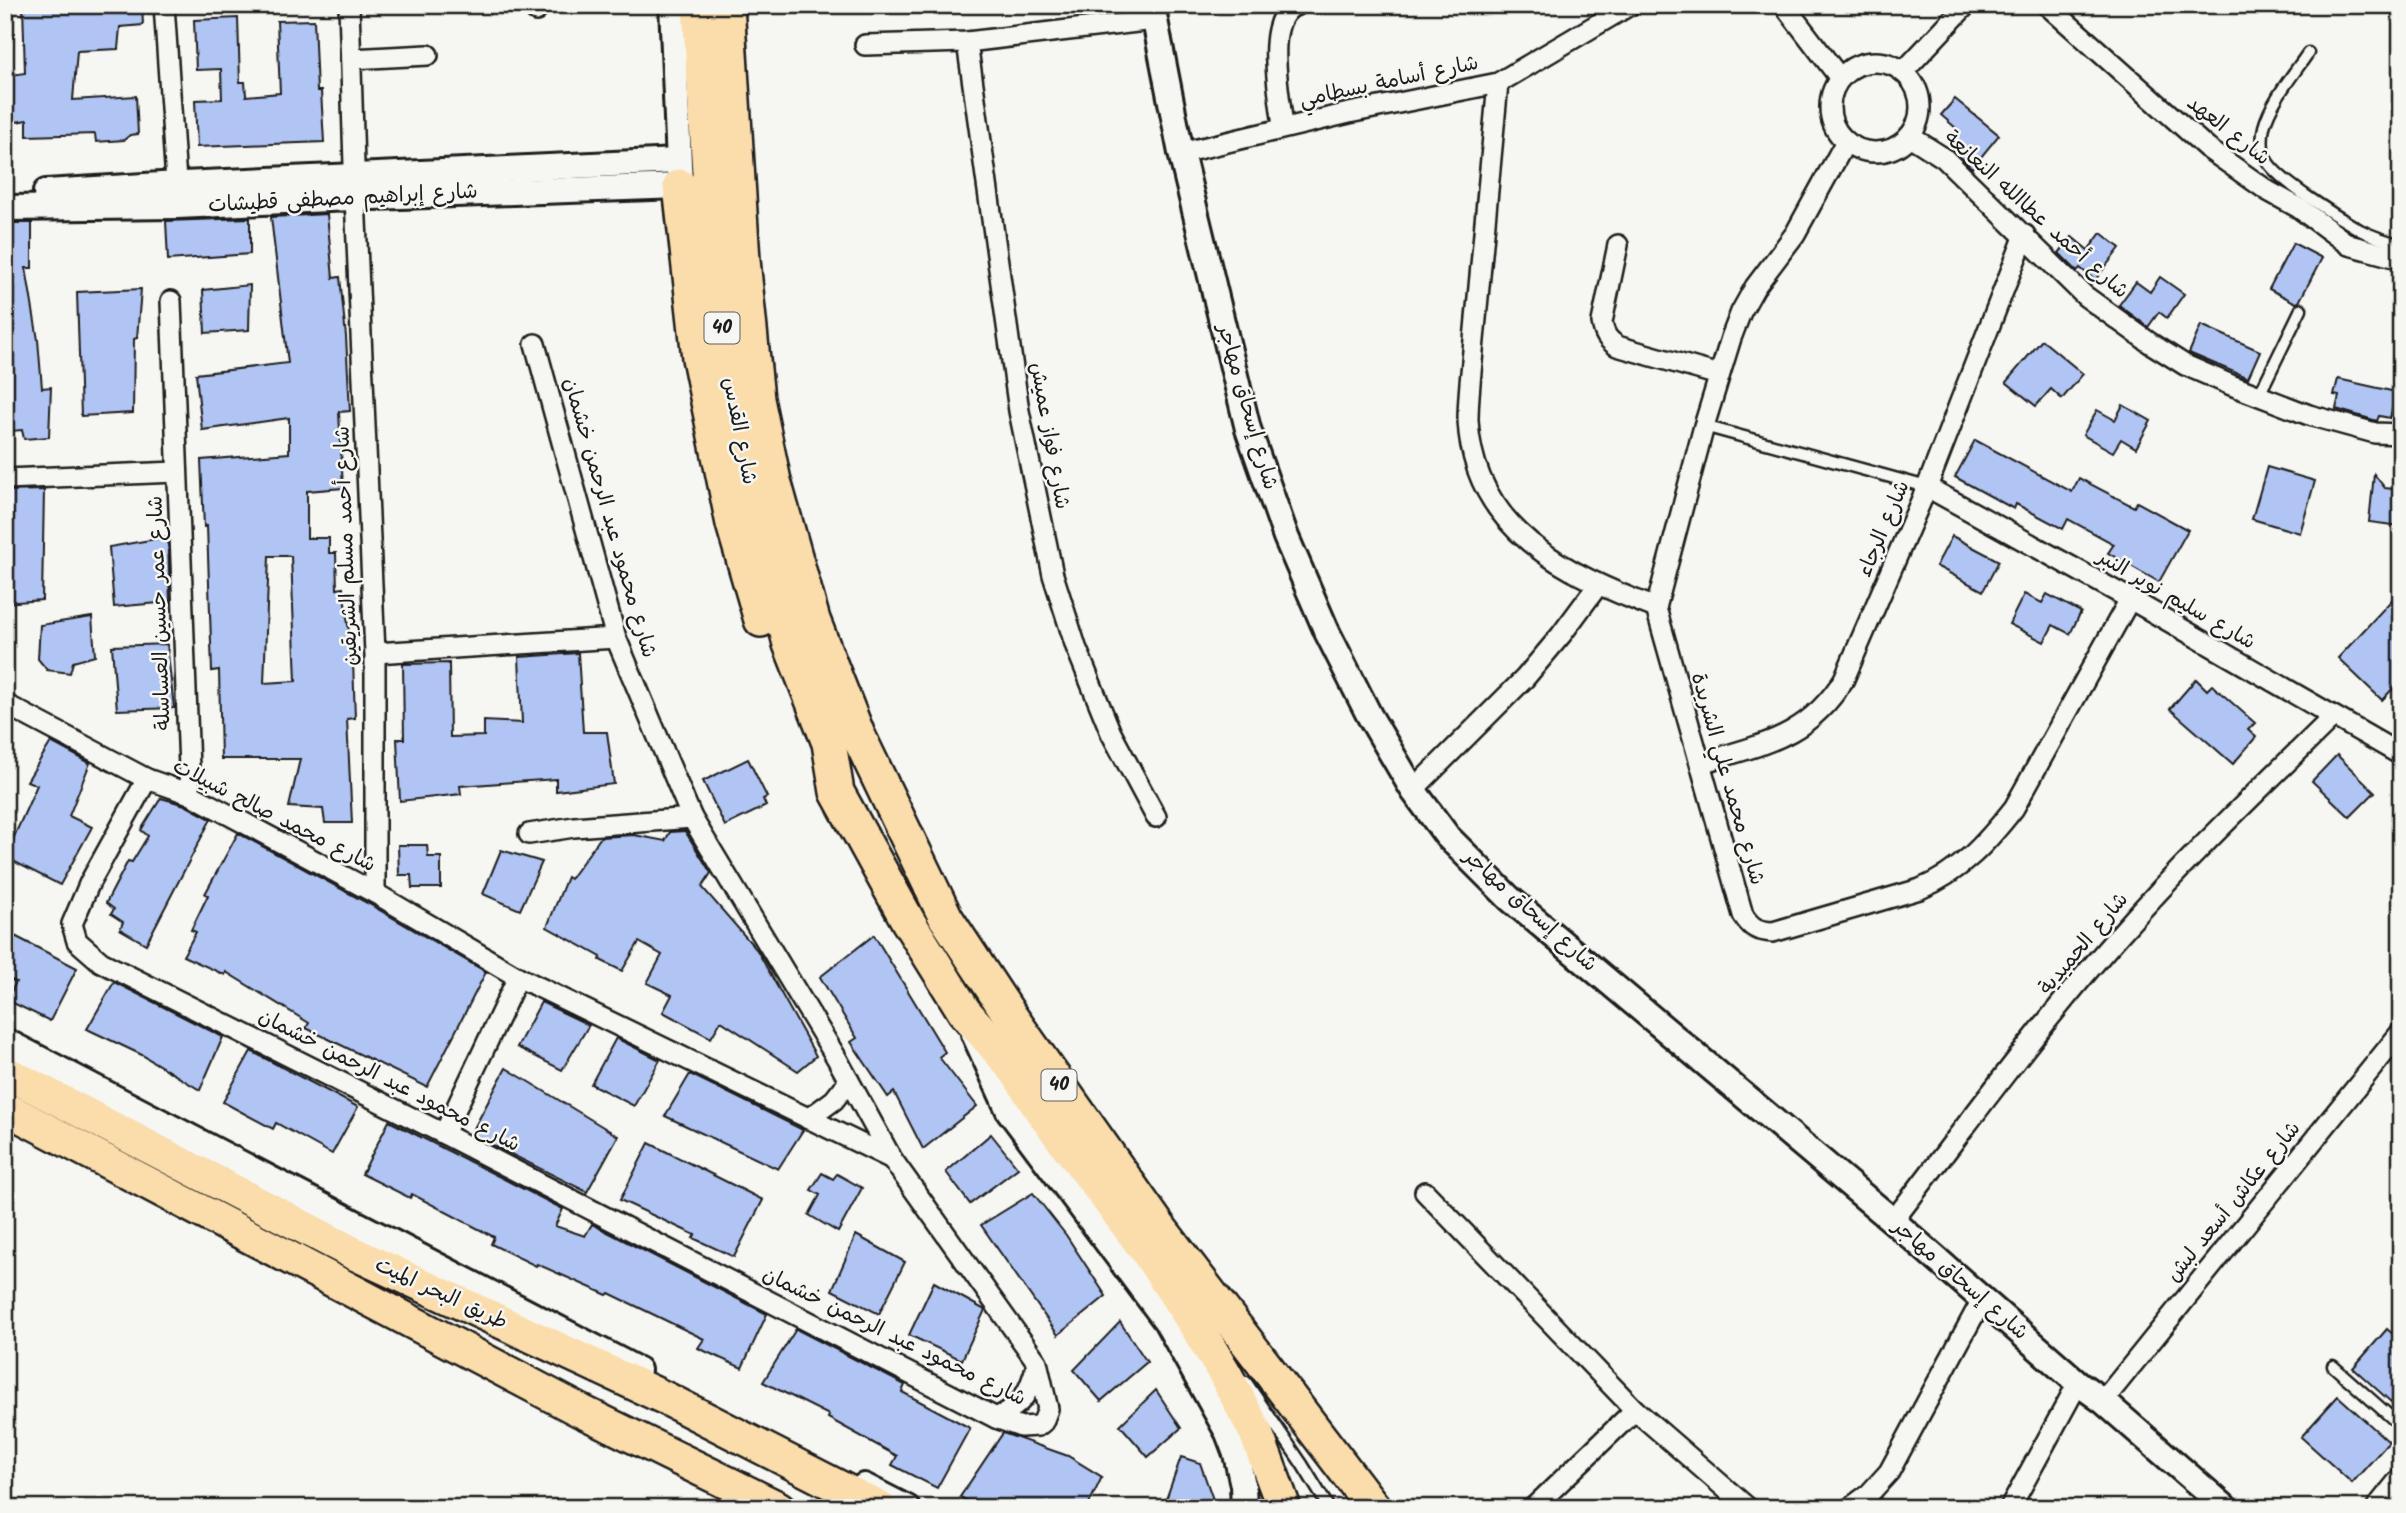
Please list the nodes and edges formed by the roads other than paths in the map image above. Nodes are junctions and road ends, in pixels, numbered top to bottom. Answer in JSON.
{"nodes":[{"id":1,"x":164,"y":5,"type":"edge"},
{"id":2,"x":349,"y":5,"type":"edge"},
{"id":3,"x":672,"y":5,"type":"edge"},
{"id":4,"x":699,"y":5,"type":"edge"},
{"id":5,"x":727,"y":5,"type":"edge"},
{"id":6,"x":1297,"y":5,"type":"edge"},
{"id":7,"x":1630,"y":5,"type":"edge"},
{"id":8,"x":1784,"y":5,"type":"edge"},
{"id":9,"x":1966,"y":5,"type":"edge"},
{"id":10,"x":2047,"y":5,"type":"edge"},
{"id":11,"x":1153,"y":13,"type":"edge"},
{"id":12,"x":967,"y":42,"type":"junction"},
{"id":13,"x":865,"y":45,"type":"dead end"},
{"id":14,"x":2308,"y":53,"type":"dead end"},
{"id":15,"x":428,"y":55,"type":"dead end"},
{"id":16,"x":351,"y":60,"type":"junction"},
{"id":17,"x":1904,"y":71,"type":"junction"},
{"id":18,"x":1839,"y":77,"type":"junction"},
{"id":19,"x":1498,"y":83,"type":"junction"},
{"id":20,"x":1283,"y":128,"type":"junction"},
{"id":21,"x":1911,"y":137,"type":"junction"},
{"id":22,"x":1845,"y":143,"type":"junction"},
{"id":23,"x":1181,"y":153,"type":"junction"},
{"id":24,"x":679,"y":174,"type":"junction"},
{"id":25,"x":354,"y":187,"type":"junction"},
{"id":26,"x":5,"y":195,"type":"edge"},
{"id":27,"x":177,"y":195,"type":"junction"},
{"id":28,"x":5,"y":208,"type":"edge"},
{"id":29,"x":2328,"y":219,"type":"junction"},
{"id":30,"x":2025,"y":235,"type":"junction"},
{"id":31,"x":1618,"y":245,"type":"dead end"},
{"id":32,"x":2401,"y":245,"type":"edge"},
{"id":33,"x":2401,"y":259,"type":"edge"},
{"id":34,"x":171,"y":301,"type":"dead end"},
{"id":35,"x":2301,"y":309,"type":"dead end"},
{"id":36,"x":535,"y":344,"type":"dead end"},
{"id":37,"x":1719,"y":375,"type":"junction"},
{"id":38,"x":2259,"y":394,"type":"junction"},
{"id":39,"x":1704,"y":426,"type":"junction"},
{"id":40,"x":2401,"y":434,"type":"edge"},
{"id":41,"x":177,"y":472,"type":"junction"},
{"id":42,"x":5,"y":479,"type":"edge"},
{"id":43,"x":1927,"y":487,"type":"junction"},
{"id":44,"x":1598,"y":584,"type":"junction"},
{"id":45,"x":2130,"y":598,"type":"junction"},
{"id":46,"x":1656,"y":608,"type":"junction"},
{"id":47,"x":616,"y":638,"type":"junction"},
{"id":48,"x":375,"y":653,"type":"junction"},
{"id":49,"x":5,"y":704,"type":"edge"},
{"id":50,"x":2333,"y":717,"type":"junction"},
{"id":51,"x":2401,"y":755,"type":"edge"},
{"id":52,"x":1701,"y":763,"type":"junction"},
{"id":53,"x":147,"y":779,"type":"junction"},
{"id":54,"x":1413,"y":790,"type":"junction"},
{"id":55,"x":837,"y":792,"type":"junction"},
{"id":56,"x":190,"y":794,"type":"junction"},
{"id":57,"x":1156,"y":817,"type":"dead end"},
{"id":58,"x":692,"y":818,"type":"junction"},
{"id":59,"x":529,"y":834,"type":"dead end"},
{"id":60,"x":375,"y":893,"type":"junction"},
{"id":61,"x":518,"y":977,"type":"junction"},
{"id":62,"x":964,"y":1011,"type":"junction"},
{"id":63,"x":2401,"y":1032,"type":"edge"},
{"id":64,"x":6,"y":1049,"type":"edge"},
{"id":65,"x":849,"y":1081,"type":"junction"},
{"id":66,"x":5,"y":1108,"type":"edge"},
{"id":67,"x":808,"y":1119,"type":"junction"},
{"id":68,"x":5,"y":1120,"type":"edge"},
{"id":69,"x":40,"y":1126,"type":"junction"},
{"id":70,"x":444,"y":1134,"type":"junction"},
{"id":71,"x":892,"y":1159,"type":"junction"},
{"id":72,"x":1425,"y":1192,"type":"dead end"},
{"id":73,"x":1893,"y":1221,"type":"junction"},
{"id":74,"x":1171,"y":1289,"type":"junction"},
{"id":75,"x":1983,"y":1298,"type":"junction"},
{"id":76,"x":1219,"y":1344,"type":"dead end"},
{"id":77,"x":1037,"y":1362,"type":"junction"},
{"id":78,"x":2333,"y":1366,"type":"dead end"},
{"id":79,"x":1240,"y":1373,"type":"dead end"},
{"id":80,"x":2078,"y":1383,"type":"junction"},
{"id":81,"x":2103,"y":1401,"type":"junction"},
{"id":82,"x":1635,"y":1410,"type":"junction"},
{"id":83,"x":996,"y":1418,"type":"junction"},
{"id":84,"x":2401,"y":1426,"type":"edge"},
{"id":85,"x":2401,"y":1477,"type":"edge"},
{"id":86,"x":779,"y":1508,"type":"edge"},
{"id":87,"x":880,"y":1508,"type":"edge"},
{"id":88,"x":907,"y":1508,"type":"edge"},
{"id":89,"x":1244,"y":1508,"type":"edge"},
{"id":90,"x":1284,"y":1508,"type":"edge"},
{"id":91,"x":1329,"y":1508,"type":"edge"},
{"id":92,"x":1374,"y":1508,"type":"edge"},
{"id":93,"x":1533,"y":1508,"type":"edge"},
{"id":94,"x":1748,"y":1508,"type":"edge"},
{"id":95,"x":1850,"y":1508,"type":"edge"},
{"id":96,"x":2010,"y":1508,"type":"edge"},
{"id":97,"x":2226,"y":1508,"type":"edge"},
{"id":98,"x":2376,"y":1508,"type":"edge"}],
"edges":[{"from":1,"to":27,"type":"street"},
{"from":2,"to":16,"type":"street","name":"شارع أحمد مسلم الشريقين"},
{"from":3,"to":24,"type":"street"},
{"from":4,"to":55,"type":"highway","name":"شارع القدس","number":"40"},
{"from":5,"to":92,"type":"highway","name":"شارع القدس","number":"40"},
{"from":6,"to":20,"type":"street"},
{"from":7,"to":19,"type":"street","name":"شارع أسامة بسطامي"},
{"from":8,"to":18,"type":"street"},
{"from":9,"to":17,"type":"street"},
{"from":10,"to":29,"type":"street","name":"شارع العهد"},
{"from":11,"to":12,"type":"street"},
{"from":11,"to":23,"type":"street","name":"شارع إسحاق مهاجر"},
{"from":12,"to":13,"type":"street"},
{"from":12,"to":57,"type":"street","name":"شارع فواز عميش"},
{"from":14,"to":29,"type":"lane"},
{"from":15,"to":16,"type":"street"},
{"from":16,"to":25,"type":"street","name":"شارع أحمد مسلم الشريقين"},
{"from":17,"to":18,"type":"street"},
{"from":17,"to":21,"type":"street"},
{"from":18,"to":22,"type":"street"},
{"from":19,"to":20,"type":"street","name":"شارع أسامة بسطامي"},
{"from":19,"to":44,"type":"street"},
{"from":20,"to":23,"type":"street","name":"شارع أسامة بسطامي"},
{"from":21,"to":22,"type":"street"},
{"from":21,"to":30,"type":"street","name":"شارع أحمد عطاالله النعانعة"},
{"from":22,"to":37,"type":"street"},
{"from":23,"to":54,"type":"street","name":"شارع إسحاق مهاجر"},
{"from":24,"to":25,"type":"street","name":"شارع إبراهيم مصطفى قطيشات"},
{"from":24,"to":55,"type":"highway"},
{"from":25,"to":27,"type":"street","name":"شارع إبراهيم مصطفى قطيشات"},
{"from":25,"to":48,"type":"street","name":"شارع أحمد مسلم الشريقين"},
{"from":26,"to":27,"type":"street","name":"شارع إبراهيم مصطفى قطيشات"},
{"from":27,"to":28,"type":"street","name":"شارع إبراهيم مصطفى قطيشات"},
{"from":29,"to":32,"type":"lane"},
{"from":29,"to":33,"type":"street","name":"شارع العهد"},
{"from":30,"to":38,"type":"street","name":"شارع أحمد عطاالله النعانعة"},
{"from":30,"to":43,"type":"street","name":"شارع الرجاء"},
{"from":31,"to":37,"type":"street"},
{"from":34,"to":41,"type":"street","name":"شارع عمر حسين العساسلة"},
{"from":35,"to":38,"type":"lane"},
{"from":36,"to":47,"type":"street","name":"شارع محمود عبد الرحمن خشمان"},
{"from":37,"to":39,"type":"street"},
{"from":38,"to":40,"type":"street","name":"شارع أحمد عطاالله النعانعة"},
{"from":39,"to":43,"type":"lane"},
{"from":39,"to":46,"type":"street"},
{"from":41,"to":42,"type":"street","name":"شارع عمر حسين العساسلة"},
{"from":41,"to":56,"type":"street","name":"شارع عمر حسين العساسلة"},
{"from":43,"to":45,"type":"street","name":"شارع سليم نوير النبر"},
{"from":43,"to":52,"type":"street","name":"شارع الرجاء"},
{"from":44,"to":46,"type":"street"},
{"from":44,"to":54,"type":"street"},
{"from":45,"to":50,"type":"street","name":"شارع سليم نوير النبر"},
{"from":45,"to":52,"type":"street","name":"شارع محمد علي الشريدة"},
{"from":46,"to":52,"type":"street","name":"شارع محمد علي الشريدة"},
{"from":47,"to":48,"type":"street"},
{"from":47,"to":58,"type":"street","name":"شارع محمود عبد الرحمن خشمان"},
{"from":48,"to":60,"type":"street","name":"شارع أحمد مسلم الشريقين"},
{"from":49,"to":53,"type":"street","name":"شارع محمد صالح شبيلات"},
{"from":50,"to":51,"type":"street","name":"شارع سليم نوير النبر"},
{"from":50,"to":73,"type":"street","name":"شارع الحميدية"},
{"from":53,"to":56,"type":"street","name":"شارع محمد صالح شبيلات"},
{"from":53,"to":70,"type":"street","name":"شارع محمود عبد الرحمن خشمان"},
{"from":54,"to":73,"type":"street","name":"شارع إسحاق مهاجر"},
{"from":55,"to":62,"type":"highway","number":"40"},
{"from":56,"to":60,"type":"street","name":"شارع محمد صالح شبيلات"},
{"from":58,"to":59,"type":"street"},
{"from":58,"to":65,"type":"street","name":"شارع محمود عبد الرحمن خشمان"},
{"from":60,"to":61,"type":"street","name":"شارع محمد صالح شبيلات"},
{"from":61,"to":67,"type":"street","name":"شارع محمد صالح شبيلات"},
{"from":61,"to":70,"type":"street"},
{"from":62,"to":74,"type":"highway","number":"40"},
{"from":62,"to":89,"type":"street"},
{"from":63,"to":81,"type":"street","name":"شارع عكاش أسعد لبش"},
{"from":64,"to":87,"type":"main road","name":"طريق البحر الميت"},
{"from":64,"to":88,"type":"street"},
{"from":65,"to":67,"type":"street"},
{"from":65,"to":71,"type":"street","name":"شارع محمود عبد الرحمن خشمان"},
{"from":66,"to":69,"type":"main road"},
{"from":67,"to":71,"type":"street","name":"شارع محمد صالح شبيلات"},
{"from":68,"to":69,"type":"street"},
{"from":69,"to":86,"type":"main road"},
{"from":70,"to":83,"type":"street","name":"شارع محمود عبد الرحمن خشمان"},
{"from":71,"to":77,"type":"street","name":"شارع محمود عبد الرحمن خشمان"},
{"from":72,"to":82,"type":"street"},
{"from":73,"to":75,"type":"street","name":"شارع إسحاق مهاجر"},
{"from":74,"to":76,"type":"lane"},
{"from":74,"to":90,"type":"highway","number":"40"},
{"from":75,"to":80,"type":"street","name":"شارع إسحاق مهاجر"},
{"from":75,"to":95,"type":"street"},
{"from":77,"to":83,"type":"street"},
{"from":77,"to":83,"type":"street","name":"شارع محمود عبد الرحمن خشمان"},
{"from":78,"to":84,"type":"lane"},
{"from":79,"to":91,"type":"lane"},
{"from":80,"to":81,"type":"street","name":"شارع إسحاق مهاجر"},
{"from":80,"to":96,"type":"street"},
{"from":81,"to":97,"type":"street","name":"شارع إسحاق مهاجر"},
{"from":82,"to":93,"type":"street"},
{"from":82,"to":94,"type":"street"},
{"from":85,"to":98,"type":"street"}]}
